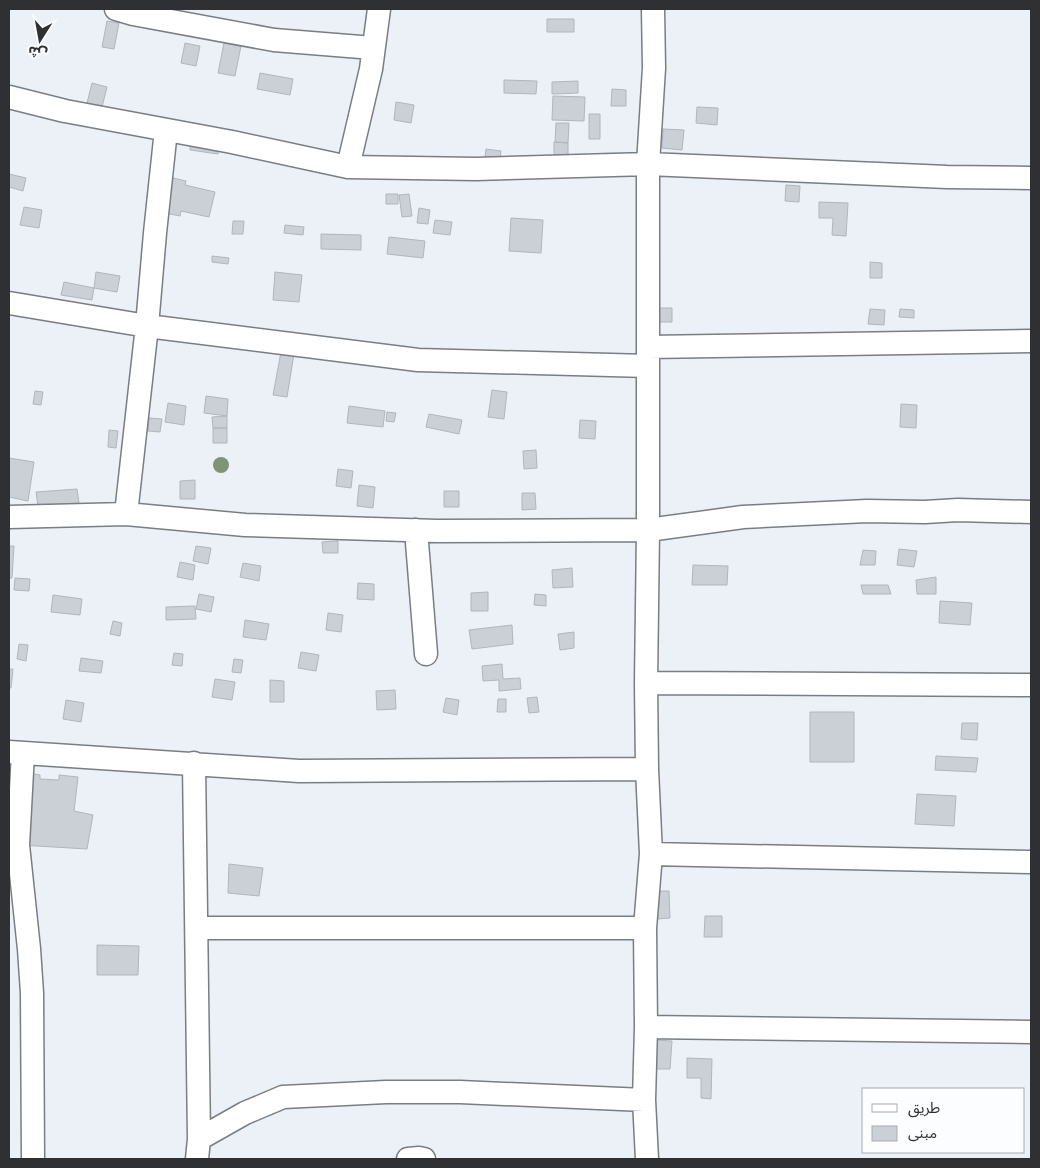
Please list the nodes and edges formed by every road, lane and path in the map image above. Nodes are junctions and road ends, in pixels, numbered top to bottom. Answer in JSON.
{"nodes":[{"id":1,"x":116,"y":9,"type":"edge"},
{"id":2,"x":379,"y":9,"type":"edge"},
{"id":3,"x":653,"y":9,"type":"edge"},
{"id":4,"x":373,"y":48,"type":"junction"},
{"id":5,"x":9,"y":96,"type":"edge"},
{"id":6,"x":166,"y":130,"type":"junction"},
{"id":7,"x":648,"y":164,"type":"junction"},
{"id":8,"x":348,"y":167,"type":"junction"},
{"id":9,"x":1031,"y":178,"type":"edge"},
{"id":10,"x":9,"y":304,"type":"edge"},
{"id":11,"x":147,"y":326,"type":"junction"},
{"id":12,"x":1031,"y":341,"type":"edge"},
{"id":13,"x":648,"y":357,"type":"junction"},
{"id":14,"x":1031,"y":512,"type":"edge"},
{"id":15,"x":126,"y":514,"type":"junction"},
{"id":16,"x":9,"y":517,"type":"edge"},
{"id":17,"x":416,"y":530,"type":"junction"},
{"id":18,"x":648,"y":530,"type":"junction"},
{"id":19,"x":426,"y":654,"type":"dead end"},
{"id":20,"x":646,"y":682,"type":"junction"},
{"id":21,"x":1031,"y":685,"type":"edge"},
{"id":22,"x":16,"y":752,"type":"edge"},
{"id":23,"x":194,"y":764,"type":"junction"},
{"id":24,"x":647,"y":769,"type":"junction"},
{"id":25,"x":651,"y":854,"type":"junction"},
{"id":26,"x":1031,"y":862,"type":"edge"},
{"id":27,"x":16,"y":907,"type":"edge"},
{"id":28,"x":197,"y":928,"type":"junction"},
{"id":29,"x":645,"y":928,"type":"junction"},
{"id":30,"x":646,"y":1027,"type":"junction"},
{"id":31,"x":1031,"y":1032,"type":"edge"},
{"id":32,"x":644,"y":1100,"type":"junction"},
{"id":33,"x":198,"y":1149,"type":"edge"},
{"id":34,"x":33,"y":1159,"type":"edge"},
{"id":35,"x":408,"y":1159,"type":"edge"},
{"id":36,"x":424,"y":1159,"type":"edge"},
{"id":37,"x":647,"y":1159,"type":"edge"}],
"edges":[{"from":1,"to":4,"type":"street"},
{"from":2,"to":4,"type":"street"},
{"from":3,"to":7,"type":"street"},
{"from":4,"to":8,"type":"street"},
{"from":5,"to":6,"type":"street"},
{"from":6,"to":8,"type":"street"},
{"from":6,"to":11,"type":"street"},
{"from":7,"to":8,"type":"street"},
{"from":7,"to":9,"type":"street"},
{"from":7,"to":13,"type":"street"},
{"from":10,"to":11,"type":"street"},
{"from":11,"to":13,"type":"street"},
{"from":11,"to":15,"type":"street"},
{"from":12,"to":13,"type":"street"},
{"from":13,"to":18,"type":"street"},
{"from":14,"to":18,"type":"street"},
{"from":15,"to":16,"type":"street"},
{"from":15,"to":17,"type":"street"},
{"from":17,"to":18,"type":"street"},
{"from":17,"to":19,"type":"street"},
{"from":18,"to":20,"type":"street"},
{"from":20,"to":21,"type":"street"},
{"from":20,"to":24,"type":"street"},
{"from":22,"to":23,"type":"street"},
{"from":22,"to":27,"type":"street"},
{"from":23,"to":24,"type":"street"},
{"from":23,"to":28,"type":"street"},
{"from":24,"to":25,"type":"street"},
{"from":25,"to":26,"type":"street"},
{"from":25,"to":29,"type":"street"},
{"from":27,"to":34,"type":"street"},
{"from":28,"to":29,"type":"street"},
{"from":28,"to":33,"type":"street"},
{"from":29,"to":30,"type":"street"},
{"from":30,"to":31,"type":"street"},
{"from":30,"to":32,"type":"street"},
{"from":32,"to":33,"type":"street"},
{"from":32,"to":37,"type":"street"},
{"from":35,"to":36,"type":"street"}]}
